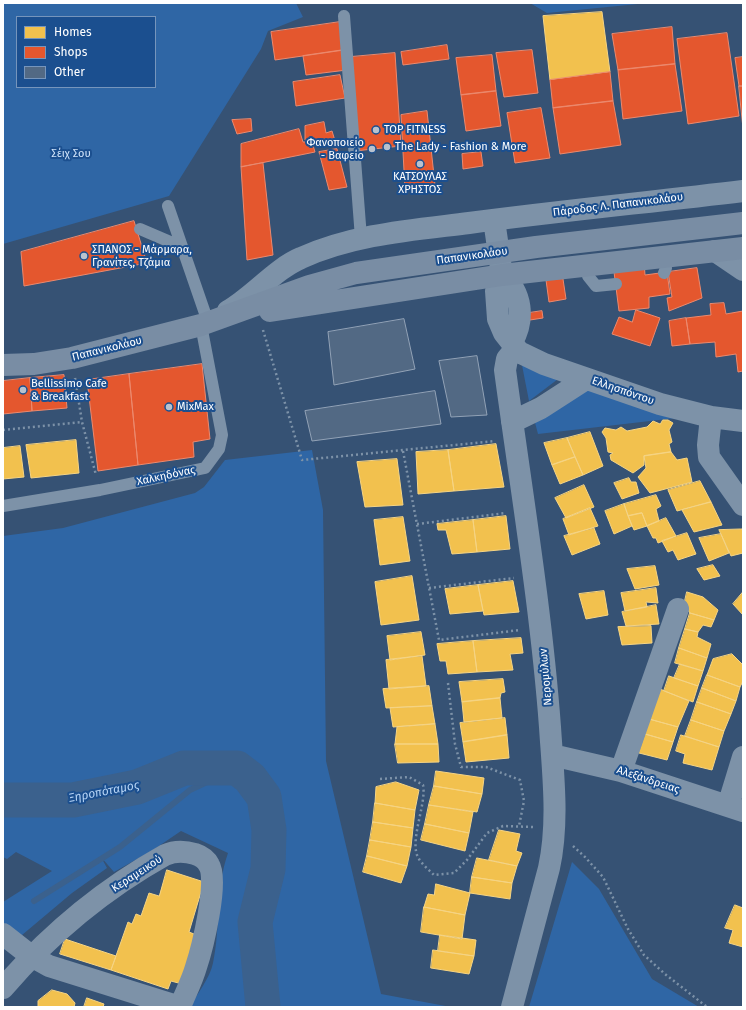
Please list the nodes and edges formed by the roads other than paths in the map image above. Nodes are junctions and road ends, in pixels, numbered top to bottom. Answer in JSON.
{"nodes":[{"id":1,"x":344,"y":16,"type":"dead end"},
{"id":2,"x":743,"y":191,"type":"edge"},
{"id":3,"x":168,"y":206,"type":"dead end"},
{"id":4,"x":494,"y":220,"type":"junction"},
{"id":5,"x":743,"y":223,"type":"edge"},
{"id":6,"x":140,"y":229,"type":"dead end"},
{"id":7,"x":361,"y":238,"type":"junction"},
{"id":8,"x":182,"y":247,"type":"junction"},
{"id":9,"x":743,"y":248,"type":"edge"},
{"id":10,"x":715,"y":251,"type":"junction"},
{"id":11,"x":498,"y":252,"type":"junction"},
{"id":12,"x":743,"y":270,"type":"edge"},
{"id":13,"x":502,"y":275,"type":"junction"},
{"id":14,"x":588,"y":276,"type":"dead end"},
{"id":15,"x":616,"y":284,"type":"dead end"},
{"id":16,"x":204,"y":324,"type":"junction"},
{"id":17,"x":514,"y":345,"type":"junction"},
{"id":18,"x":3,"y":365,"type":"edge"},
{"id":19,"x":586,"y":378,"type":"junction"},
{"id":20,"x":711,"y":417,"type":"junction"},
{"id":21,"x":743,"y":421,"type":"edge"},
{"id":22,"x":514,"y":431,"type":"junction"},
{"id":23,"x":743,"y":505,"type":"edge"},
{"id":24,"x":3,"y":506,"type":"edge"},
{"id":25,"x":678,"y":609,"type":"dead end"},
{"id":26,"x":552,"y":755,"type":"junction"},
{"id":27,"x":743,"y":757,"type":"edge"},
{"id":28,"x":621,"y":771,"type":"junction"},
{"id":29,"x":736,"y":808,"type":"edge"},
{"id":30,"x":3,"y":934,"type":"edge"},
{"id":31,"x":31,"y":956,"type":"junction"},
{"id":32,"x":3,"y":988,"type":"edge"},
{"id":33,"x":180,"y":1007,"type":"edge"},
{"id":34,"x":512,"y":1007,"type":"edge"}],
"edges":[{"from":1,"to":7,"type":"lane"},
{"from":2,"to":4,"type":"street","name":"Πάροδος Λ. Παπανικολάου"},
{"from":3,"to":8,"type":"lane","name":"Χαλκηδόνας"},
{"from":4,"to":7,"type":"street","name":"Πάροδος Λ. Παπανικολάου"},
{"from":4,"to":11,"type":"street","name":"Νερομύλων"},
{"from":5,"to":11,"type":"main road","name":"Παπανικολάου"},
{"from":6,"to":8,"type":"lane"},
{"from":7,"to":16,"type":"street","name":"Πάροδος Λ. Παπανικολάου"},
{"from":8,"to":16,"type":"lane","name":"Χαλκηδόνας"},
{"from":9,"to":10,"type":"main road","name":"Παπανικολάου"},
{"from":10,"to":12,"type":"street"},
{"from":10,"to":13,"type":"main road","name":"Παπανικολάου"},
{"from":11,"to":13,"type":"street","name":"Νερομύλων"},
{"from":11,"to":16,"type":"main road","name":"Παπανικολάου"},
{"from":13,"to":16,"type":"main road","name":"Παπανικολάου"},
{"from":13,"to":17,"type":"street","name":"Νερομύλων"},
{"from":14,"to":15,"type":"lane"},
{"from":16,"to":18,"type":"main road","name":"Παπανικολάου"},
{"from":16,"to":24,"type":"lane","name":"Χαλκηδόνας"},
{"from":17,"to":19,"type":"street","name":"Ελλησπόντου"},
{"from":17,"to":22,"type":"street","name":"Νερομύλων"},
{"from":19,"to":20,"type":"street","name":"Ελλησπόντου"},
{"from":19,"to":22,"type":"street"},
{"from":20,"to":21,"type":"street","name":"Ελλησπόντου"},
{"from":20,"to":23,"type":"street"},
{"from":22,"to":26,"type":"street","name":"Νερομύλων"},
{"from":25,"to":28,"type":"street"},
{"from":26,"to":28,"type":"street","name":"Αλεξάνδρειας"},
{"from":26,"to":34,"type":"street","name":"Νερομύλων"},
{"from":27,"to":29,"type":"street"},
{"from":28,"to":29,"type":"street","name":"Αλεξάνδρειας"},
{"from":30,"to":31,"type":"street"},
{"from":31,"to":32,"type":"street","name":"Κεραμεικού"},
{"from":31,"to":33,"type":"street"},
{"from":31,"to":33,"type":"street","name":"Κεραμεικού"}]}
